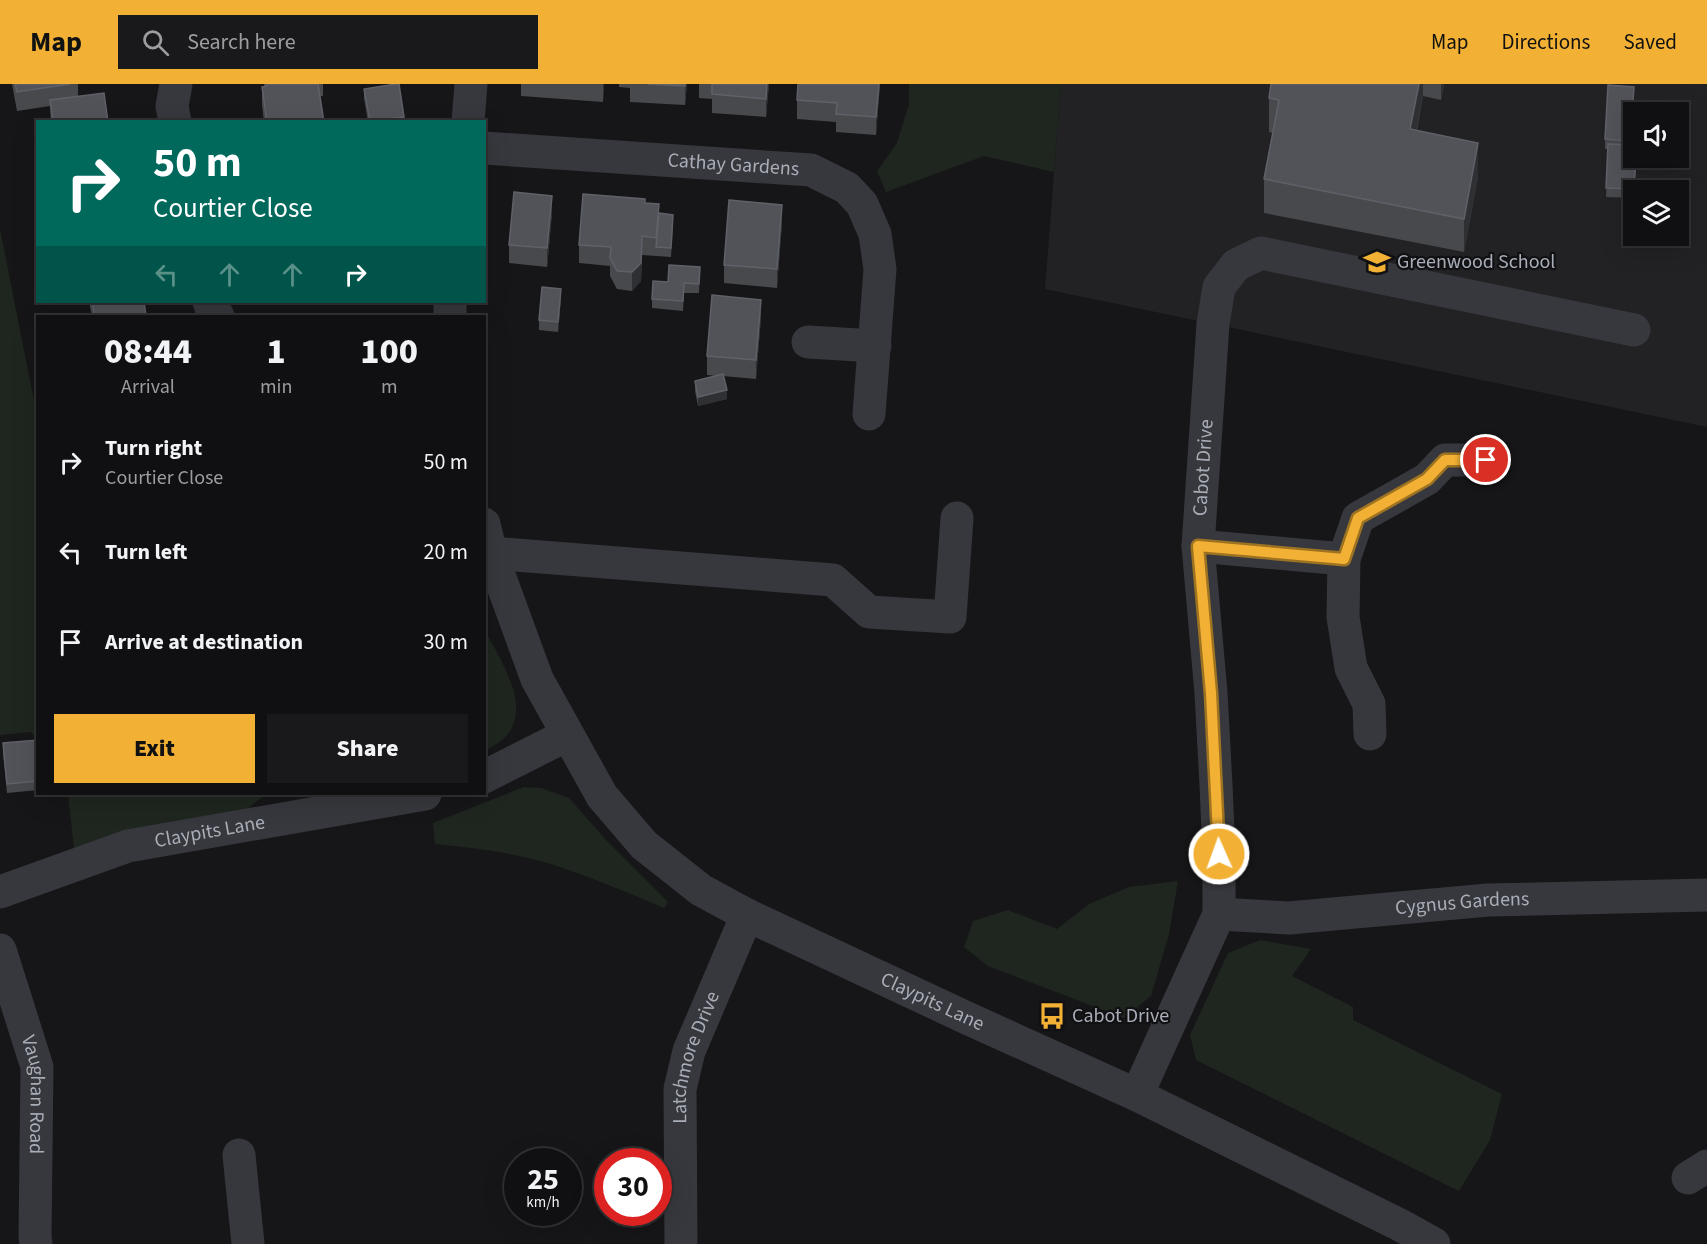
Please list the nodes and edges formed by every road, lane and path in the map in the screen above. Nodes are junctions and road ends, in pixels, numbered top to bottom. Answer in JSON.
{"nodes":[{"id":1,"x":176,"y":84,"type":"edge"},
{"id":2,"x":471,"y":84,"type":"edge"},
{"id":3,"x":175,"y":120,"type":"edge"},
{"id":4,"x":468,"y":120,"type":"edge"},
{"id":5,"x":486,"y":148,"type":"edge"},
{"id":6,"x":209,"y":303,"type":"edge"},
{"id":7,"x":218,"y":315,"type":"edge"},
{"id":8,"x":1634,"y":330,"type":"dead end"},
{"id":9,"x":808,"y":342,"type":"dead end"},
{"id":10,"x":874,"y":346,"type":"junction"},
{"id":11,"x":869,"y":414,"type":"dead end"},
{"id":12,"x":1486,"y":460,"type":"dead end"},
{"id":13,"x":957,"y":518,"type":"dead end"},
{"id":14,"x":488,"y":538,"type":"edge"},
{"id":15,"x":1198,"y":546,"type":"junction"},
{"id":16,"x":1344,"y":559,"type":"junction"},
{"id":17,"x":1370,"y":734,"type":"dead end"},
{"id":18,"x":567,"y":735,"type":"junction"},
{"id":19,"x":486,"y":776,"type":"edge"},
{"id":20,"x":419,"y":795,"type":"edge"},
{"id":21,"x":0,"y":892,"type":"edge"},
{"id":22,"x":1707,"y":895,"type":"edge"},
{"id":23,"x":1219,"y":914,"type":"junction"},
{"id":24,"x":747,"y":915,"type":"junction"},
{"id":25,"x":0,"y":950,"type":"edge"},
{"id":26,"x":1137,"y":1095,"type":"junction"},
{"id":27,"x":239,"y":1155,"type":"dead end"},
{"id":28,"x":36,"y":1244,"type":"edge"},
{"id":29,"x":248,"y":1244,"type":"edge"},
{"id":30,"x":681,"y":1244,"type":"edge"},
{"id":31,"x":1434,"y":1244,"type":"edge"}],
"edges":[{"from":1,"to":3,"type":"street"},
{"from":2,"to":4,"type":"street"},
{"from":5,"to":10,"type":"street","name":"Cathay Gardens"},
{"from":6,"to":7,"type":"street"},
{"from":8,"to":15,"type":"street","name":"Cabot Drive"},
{"from":9,"to":10,"type":"street"},
{"from":10,"to":11,"type":"street","name":"Cathay Gardens"},
{"from":12,"to":16,"type":"street"},
{"from":13,"to":14,"type":"street"},
{"from":14,"to":18,"type":"street","name":"Claypits Lane"},
{"from":15,"to":16,"type":"street"},
{"from":15,"to":23,"type":"street","name":"Cabot Drive"},
{"from":16,"to":17,"type":"street"},
{"from":18,"to":19,"type":"street"},
{"from":18,"to":24,"type":"street","name":"Claypits Lane"},
{"from":20,"to":21,"type":"street","name":"Claypits Lane"},
{"from":22,"to":23,"type":"street","name":"Cygnus Gardens"},
{"from":23,"to":26,"type":"street","name":"Cabot Drive"},
{"from":24,"to":26,"type":"street","name":"Claypits Lane"},
{"from":24,"to":30,"type":"street","name":"Latchmore Drive"},
{"from":25,"to":28,"type":"street","name":"Vaughan Road"},
{"from":26,"to":31,"type":"street","name":"Claypits Lane"},
{"from":27,"to":29,"type":"street"}]}
